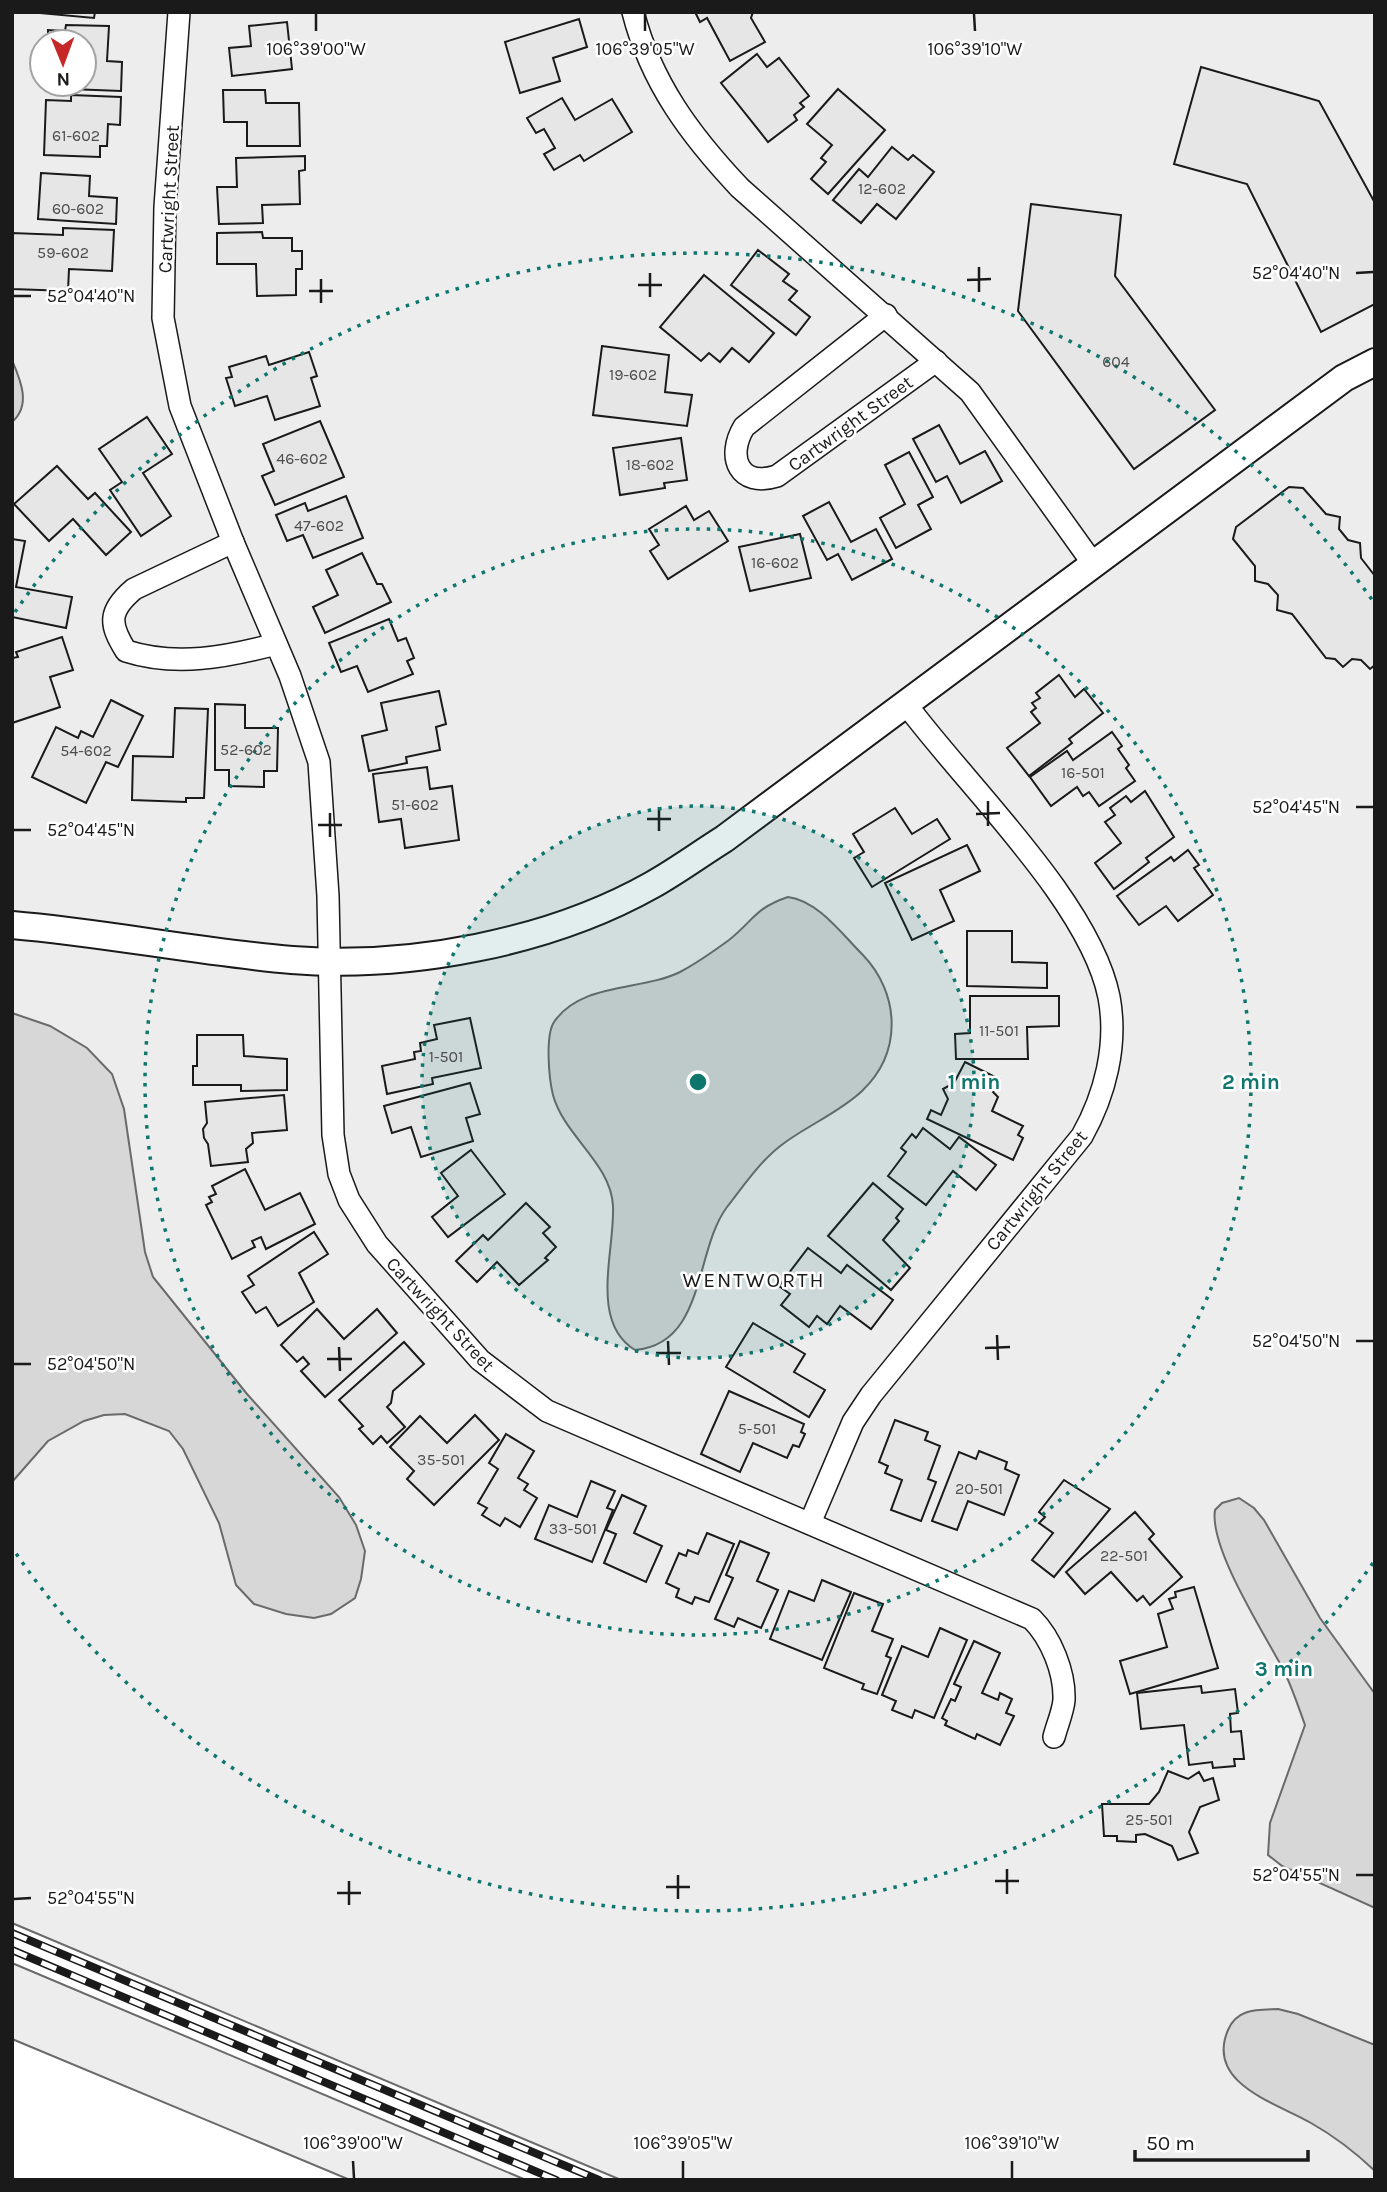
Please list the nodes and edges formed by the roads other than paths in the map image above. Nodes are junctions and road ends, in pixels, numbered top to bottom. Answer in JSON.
{"nodes":[{"id":1,"x":179,"y":12,"type":"edge"},
{"id":2,"x":633,"y":12,"type":"edge"},
{"id":3,"x":886,"y":315,"type":"junction"},
{"id":4,"x":936,"y":361,"type":"junction"},
{"id":5,"x":1375,"y":362,"type":"edge"},
{"id":6,"x":233,"y":542,"type":"junction"},
{"id":7,"x":1094,"y":565,"type":"junction"},
{"id":8,"x":276,"y":644,"type":"junction"},
{"id":9,"x":906,"y":704,"type":"junction"},
{"id":10,"x":12,"y":925,"type":"edge"},
{"id":11,"x":327,"y":961,"type":"junction"},
{"id":12,"x":810,"y":1523,"type":"junction"},
{"id":13,"x":1054,"y":1737,"type":"dead end"}],
"edges":[{"from":1,"to":6,"type":"street","name":"Cartwright Street"},
{"from":2,"to":3,"type":"street","name":"Cartwright Street"},
{"from":3,"to":4,"type":"street","name":"Cartwright Street"},
{"from":3,"to":4,"type":"street","name":"Cartwright Street"},
{"from":4,"to":7,"type":"street","name":"Cartwright Street"},
{"from":5,"to":7,"type":"street"},
{"from":6,"to":8,"type":"street","name":"Cartwright Street"},
{"from":6,"to":8,"type":"street"},
{"from":7,"to":9,"type":"street"},
{"from":8,"to":11,"type":"street","name":"Cartwright Street"},
{"from":9,"to":11,"type":"street"},
{"from":9,"to":12,"type":"street","name":"Cartwright Street"},
{"from":10,"to":11,"type":"street"},
{"from":11,"to":12,"type":"street","name":"Cartwright Street"},
{"from":12,"to":13,"type":"street","name":"Cartwright Street"}]}
